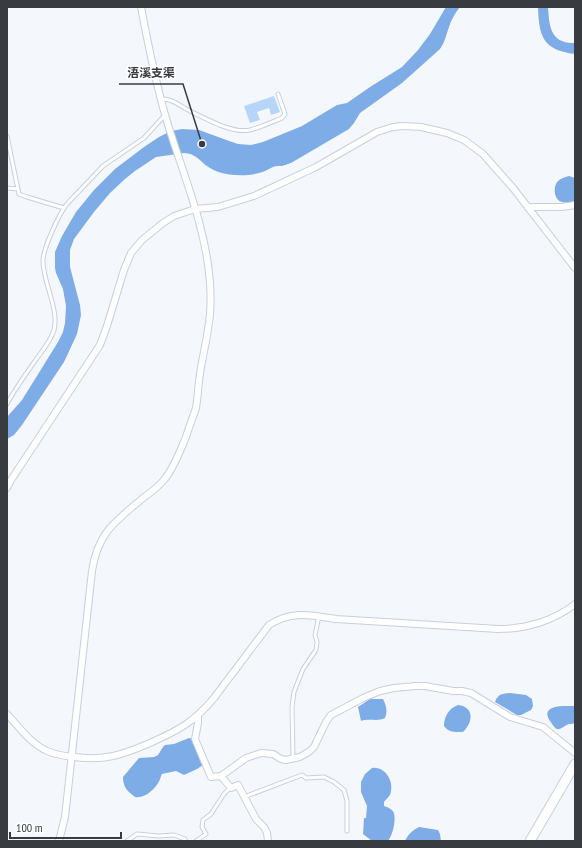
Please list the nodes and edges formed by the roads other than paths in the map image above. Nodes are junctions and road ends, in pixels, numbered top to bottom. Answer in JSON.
{"nodes":[{"id":1,"x":141,"y":7,"type":"edge"},
{"id":2,"x":278,"y":94,"type":"dead end"},
{"id":3,"x":160,"y":99,"type":"junction"},
{"id":4,"x":166,"y":116,"type":"junction"},
{"id":5,"x":7,"y":136,"type":"edge"},
{"id":6,"x":7,"y":188,"type":"edge"},
{"id":7,"x":18,"y":189,"type":"junction"},
{"id":8,"x":575,"y":205,"type":"edge"},
{"id":9,"x":528,"y":206,"type":"junction"},
{"id":10,"x":64,"y":208,"type":"junction"},
{"id":11,"x":195,"y":209,"type":"junction"},
{"id":12,"x":575,"y":268,"type":"edge"},
{"id":13,"x":7,"y":404,"type":"edge"},
{"id":14,"x":7,"y":488,"type":"edge"},
{"id":15,"x":575,"y":604,"type":"edge"},
{"id":16,"x":319,"y":616,"type":"junction"},
{"id":17,"x":7,"y":714,"type":"edge"},
{"id":18,"x":198,"y":716,"type":"junction"},
{"id":19,"x":575,"y":753,"type":"edge"},
{"id":20,"x":71,"y":757,"type":"junction"},
{"id":21,"x":293,"y":759,"type":"junction"},
{"id":22,"x":575,"y":764,"type":"edge"},
{"id":23,"x":221,"y":776,"type":"junction"},
{"id":24,"x":231,"y":788,"type":"junction"},
{"id":25,"x":244,"y":797,"type":"junction"},
{"id":26,"x":347,"y":831,"type":"dead end"},
{"id":27,"x":59,"y":841,"type":"edge"},
{"id":28,"x":127,"y":841,"type":"edge"},
{"id":29,"x":186,"y":841,"type":"edge"},
{"id":30,"x":196,"y":841,"type":"edge"},
{"id":31,"x":268,"y":841,"type":"edge"},
{"id":32,"x":530,"y":841,"type":"edge"}],
"edges":[{"from":1,"to":3,"type":"street"},
{"from":2,"to":3,"type":"lane"},
{"from":3,"to":4,"type":"street"},
{"from":4,"to":10,"type":"lane"},
{"from":4,"to":11,"type":"street"},
{"from":5,"to":7,"type":"lane"},
{"from":6,"to":7,"type":"lane"},
{"from":7,"to":10,"type":"lane"},
{"from":8,"to":9,"type":"street"},
{"from":9,"to":11,"type":"street"},
{"from":9,"to":12,"type":"street"},
{"from":10,"to":13,"type":"lane"},
{"from":11,"to":14,"type":"street"},
{"from":11,"to":20,"type":"street"},
{"from":15,"to":16,"type":"street"},
{"from":16,"to":18,"type":"street"},
{"from":16,"to":21,"type":"lane"},
{"from":17,"to":20,"type":"street"},
{"from":18,"to":20,"type":"street"},
{"from":18,"to":23,"type":"street"},
{"from":19,"to":21,"type":"street"},
{"from":20,"to":27,"type":"street"},
{"from":21,"to":23,"type":"street"},
{"from":22,"to":32,"type":"street"},
{"from":23,"to":24,"type":"street"},
{"from":24,"to":25,"type":"street"},
{"from":24,"to":30,"type":"lane"},
{"from":25,"to":26,"type":"lane"},
{"from":25,"to":31,"type":"street"},
{"from":28,"to":29,"type":"lane"}]}
